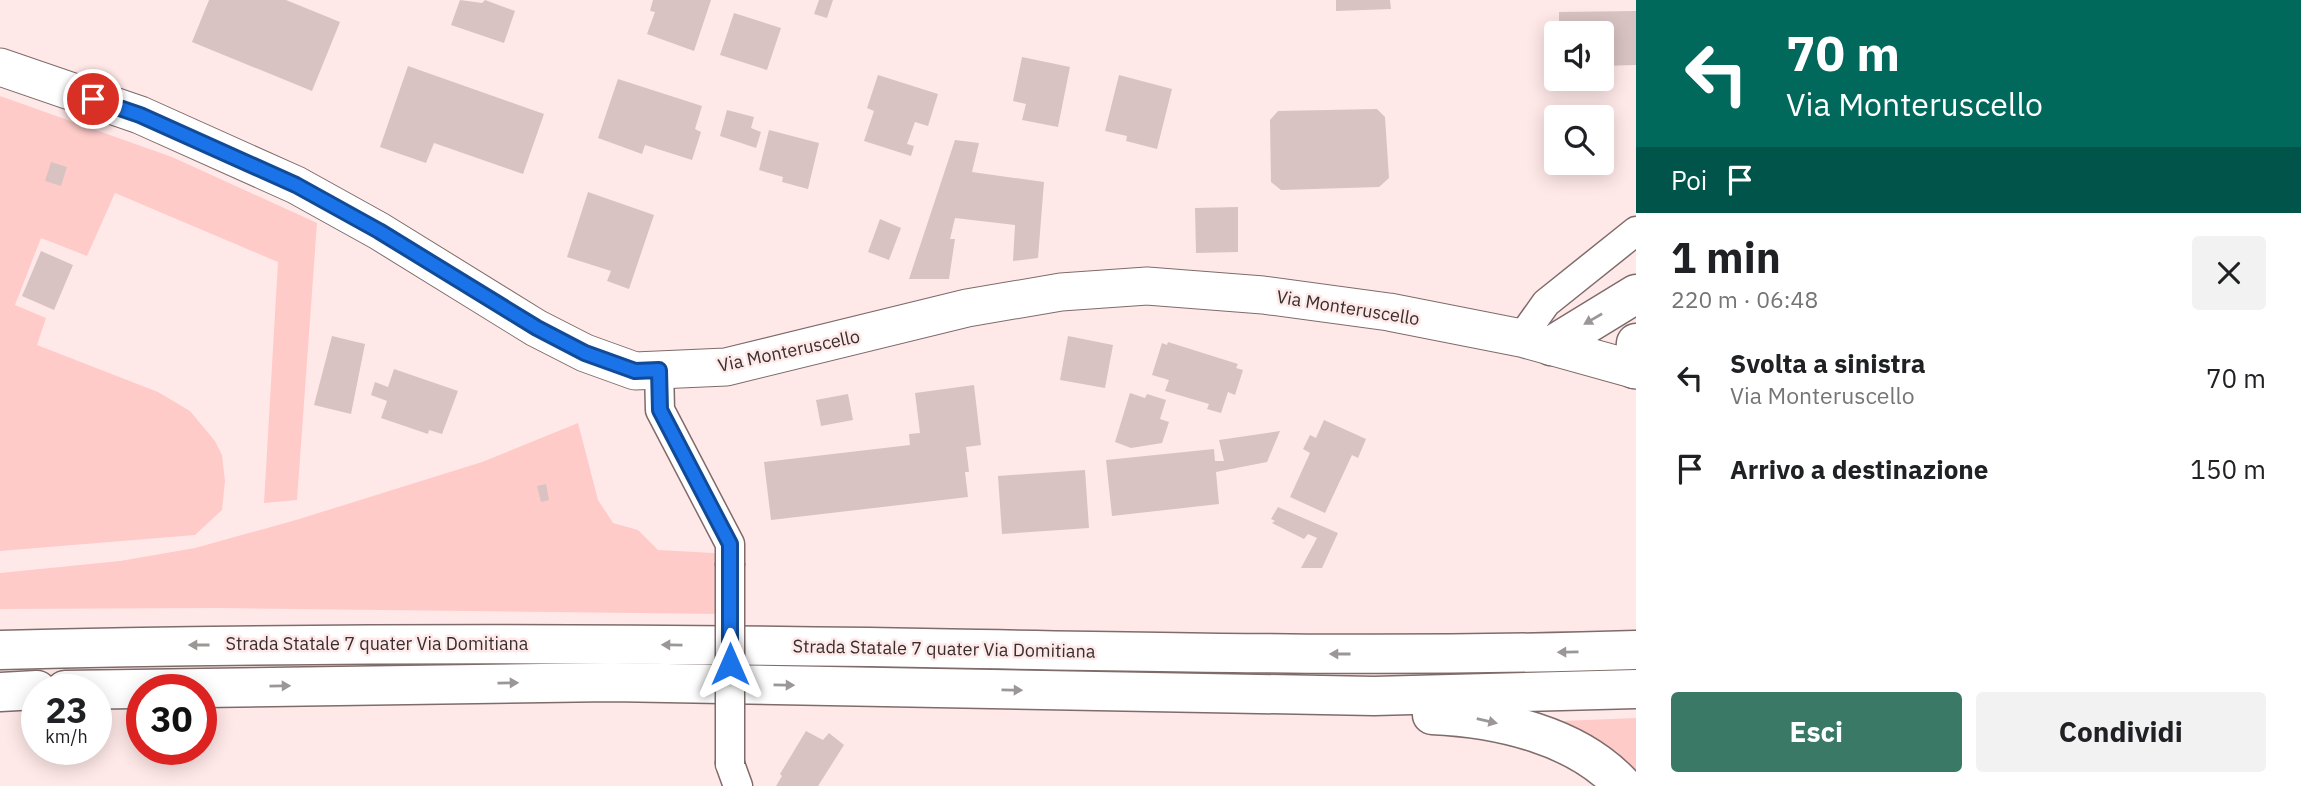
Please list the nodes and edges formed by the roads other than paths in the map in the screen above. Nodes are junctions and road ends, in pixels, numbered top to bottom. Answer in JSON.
{"nodes":[{"id":1,"x":0,"y":67,"type":"edge"},
{"id":2,"x":1636,"y":231,"type":"edge"},
{"id":3,"x":1636,"y":294,"type":"edge"},
{"id":4,"x":1536,"y":342,"type":"junction"},
{"id":5,"x":1636,"y":362,"type":"edge"},
{"id":6,"x":659,"y":370,"type":"junction"},
{"id":7,"x":0,"y":650,"type":"edge"},
{"id":8,"x":1636,"y":650,"type":"edge"},
{"id":9,"x":112,"y":689,"type":"edge"},
{"id":10,"x":1636,"y":689,"type":"edge"},
{"id":11,"x":21,"y":691,"type":"edge"},
{"id":12,"x":0,"y":692,"type":"edge"},
{"id":13,"x":1374,"y":696,"type":"junction"},
{"id":14,"x":734,"y":775,"type":"edge"},
{"id":15,"x":1623,"y":786,"type":"edge"}],
"edges":[{"from":1,"to":6,"type":"street","name":"Via Monteruscello"},
{"from":2,"to":4,"type":"street"},
{"from":3,"to":4,"type":"highway","one_way":true},
{"from":4,"to":5,"type":"street","name":"Via Monteruscello"},
{"from":4,"to":6,"type":"street","name":"Via Monteruscello"},
{"from":6,"to":14,"type":"street","bridge":true},
{"from":8,"to":7,"type":"highway","name":"Strada Statale 7 quater Via Domitiana","one_way":true},
{"from":9,"to":13,"type":"highway","one_way":true},
{"from":10,"to":13,"type":"highway"},
{"from":11,"to":12,"type":"highway"},
{"from":13,"to":15,"type":"highway","one_way":true}]}
